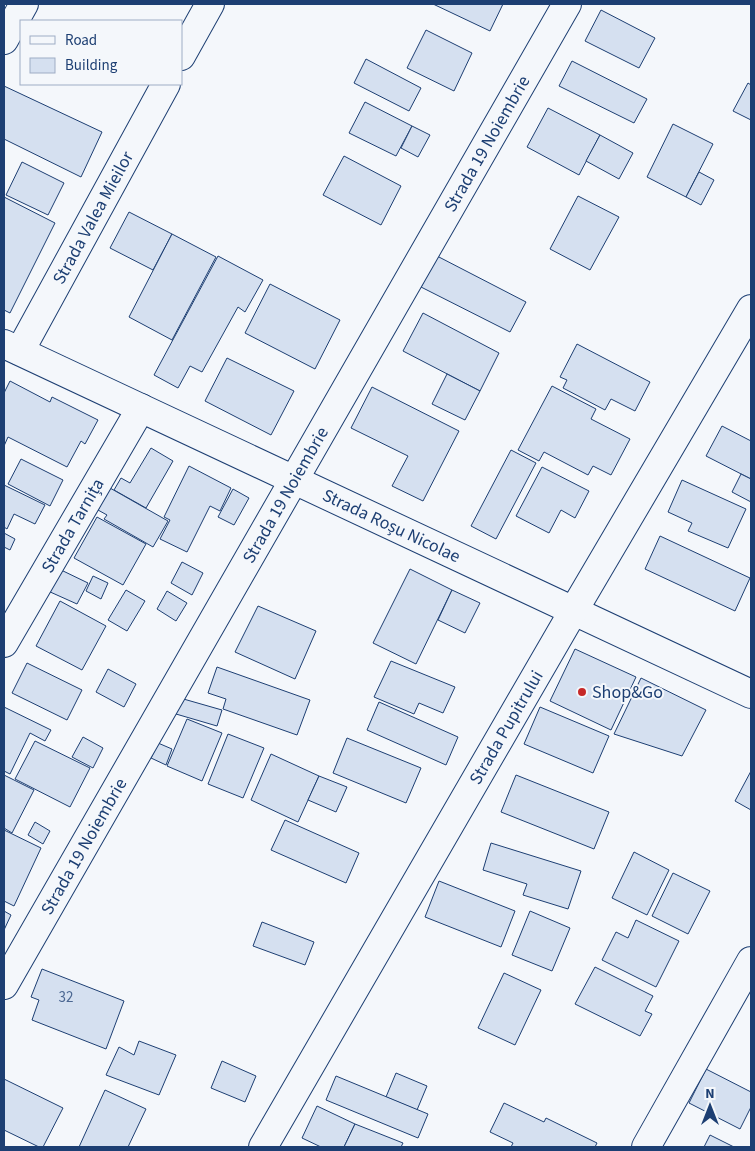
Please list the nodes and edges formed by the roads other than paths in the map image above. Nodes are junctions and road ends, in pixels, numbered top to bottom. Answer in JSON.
{"nodes":[{"id":1,"x":24,"y":4,"type":"edge"},
{"id":2,"x":210,"y":4,"type":"edge"},
{"id":3,"x":567,"y":4,"type":"edge"},
{"id":4,"x":4,"y":40,"type":"edge"},
{"id":5,"x":182,"y":54,"type":"edge"},
{"id":6,"x":165,"y":85,"type":"edge"},
{"id":7,"x":751,"y":309,"type":"edge"},
{"id":8,"x":12,"y":348,"type":"edge"},
{"id":9,"x":141,"y":408,"type":"junction"},
{"id":10,"x":294,"y":480,"type":"junction"},
{"id":11,"x":574,"y":610,"type":"junction"},
{"id":12,"x":4,"y":643,"type":"edge"},
{"id":13,"x":751,"y":694,"type":"edge"},
{"id":14,"x":751,"y":961,"type":"edge"},
{"id":15,"x":4,"y":985,"type":"edge"},
{"id":16,"x":263,"y":1147,"type":"edge"},
{"id":17,"x":646,"y":1147,"type":"edge"}],
"edges":[{"from":1,"to":4,"type":"street"},
{"from":2,"to":5,"type":"street"},
{"from":3,"to":10,"type":"street","name":"Strada 19 Noiembrie"},
{"from":6,"to":8,"type":"street","name":"Strada Valea Mieilor"},
{"from":7,"to":11,"type":"street","name":"Strada Pupitrului"},
{"from":8,"to":9,"type":"street","name":"Strada Roșu Nicolae"},
{"from":9,"to":10,"type":"street","name":"Strada Roșu Nicolae"},
{"from":9,"to":12,"type":"street","name":"Strada Tarnița"},
{"from":10,"to":11,"type":"street","name":"Strada Roșu Nicolae"},
{"from":10,"to":15,"type":"street","name":"Strada 19 Noiembrie"},
{"from":11,"to":13,"type":"street","name":"Strada Roșu Nicolae"},
{"from":11,"to":16,"type":"street","name":"Strada Pupitrului"},
{"from":14,"to":17,"type":"street"}]}
